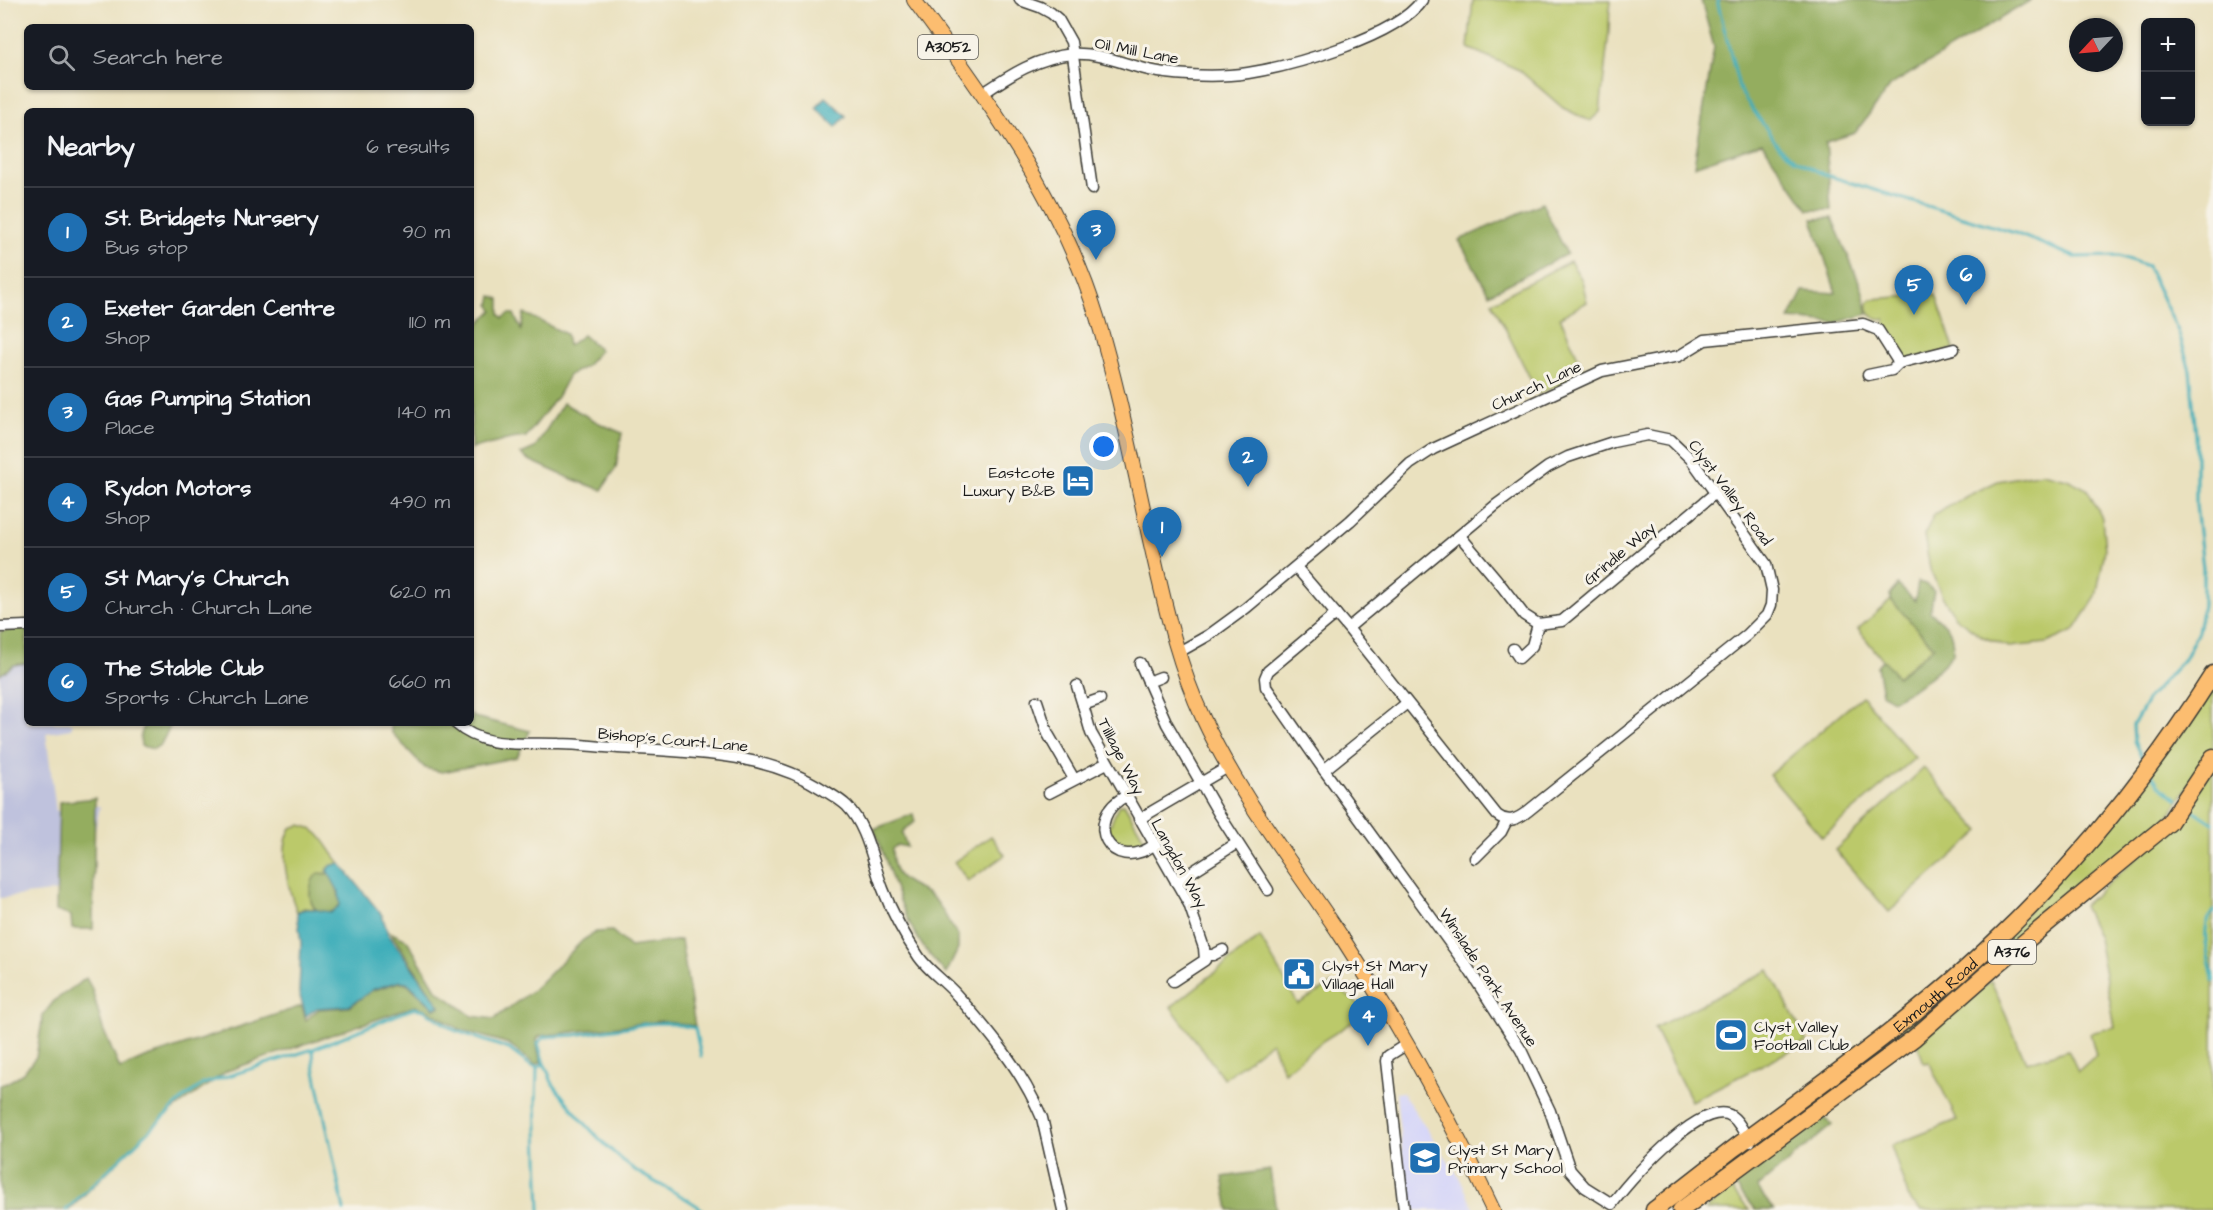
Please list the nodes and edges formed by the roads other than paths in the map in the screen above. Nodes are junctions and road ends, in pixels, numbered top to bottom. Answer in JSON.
{"nodes":[{"id":1,"x":914,"y":0,"type":"edge"},
{"id":2,"x":1020,"y":0,"type":"edge"},
{"id":3,"x":1422,"y":0,"type":"edge"},
{"id":4,"x":1074,"y":54,"type":"junction"},
{"id":5,"x":982,"y":94,"type":"junction"},
{"id":6,"x":1092,"y":189,"type":"dead end"},
{"id":7,"x":1954,"y":349,"type":"dead end"},
{"id":8,"x":1899,"y":363,"type":"junction"},
{"id":9,"x":1868,"y":375,"type":"dead end"},
{"id":10,"x":1714,"y":494,"type":"junction"},
{"id":11,"x":1460,"y":536,"type":"junction"},
{"id":12,"x":1296,"y":567,"type":"junction"},
{"id":13,"x":1336,"y":614,"type":"junction"},
{"id":14,"x":1538,"y":624,"type":"junction"},
{"id":15,"x":24,"y":626,"type":"edge"},
{"id":16,"x":0,"y":627,"type":"edge"},
{"id":17,"x":1348,"y":628,"type":"junction"},
{"id":18,"x":1179,"y":652,"type":"junction"},
{"id":19,"x":1518,"y":657,"type":"dead end"},
{"id":20,"x":1140,"y":663,"type":"dead end"},
{"id":21,"x":2213,"y":674,"type":"edge"},
{"id":22,"x":1161,"y":677,"type":"dead end"},
{"id":23,"x":1148,"y":682,"type":"junction"},
{"id":24,"x":1077,"y":686,"type":"dead end"},
{"id":25,"x":1100,"y":699,"type":"dead end"},
{"id":26,"x":1037,"y":701,"type":"dead end"},
{"id":27,"x":1407,"y":703,"type":"junction"},
{"id":28,"x":1083,"y":705,"type":"junction"},
{"id":29,"x":459,"y":726,"type":"edge"},
{"id":30,"x":2213,"y":757,"type":"edge"},
{"id":31,"x":1107,"y":763,"type":"junction"},
{"id":32,"x":1228,"y":767,"type":"junction"},
{"id":33,"x":1324,"y":770,"type":"junction"},
{"id":34,"x":1074,"y":779,"type":"junction"},
{"id":35,"x":1201,"y":781,"type":"junction"},
{"id":36,"x":1049,"y":793,"type":"dead end"},
{"id":37,"x":1126,"y":796,"type":"junction"},
{"id":38,"x":1139,"y":819,"type":"junction"},
{"id":39,"x":1507,"y":820,"type":"junction"},
{"id":40,"x":1237,"y":843,"type":"junction"},
{"id":41,"x":1154,"y":845,"type":"junction"},
{"id":42,"x":1475,"y":858,"type":"dead end"},
{"id":43,"x":1176,"y":882,"type":"junction"},
{"id":44,"x":1268,"y":890,"type":"dead end"},
{"id":45,"x":1223,"y":950,"type":"dead end"},
{"id":46,"x":1206,"y":955,"type":"junction"},
{"id":47,"x":1173,"y":981,"type":"dead end"},
{"id":48,"x":1407,"y":1044,"type":"junction"},
{"id":49,"x":1753,"y":1145,"type":"junction"},
{"id":50,"x":1609,"y":1207,"type":"edge"},
{"id":51,"x":1064,"y":1210,"type":"edge"},
{"id":52,"x":1404,"y":1210,"type":"edge"},
{"id":53,"x":1493,"y":1210,"type":"edge"},
{"id":54,"x":1654,"y":1210,"type":"edge"},
{"id":55,"x":1681,"y":1210,"type":"edge"}],
"edges":[{"from":1,"to":5,"type":"main road","number":"A3052"},
{"from":2,"to":4,"type":"street"},
{"from":3,"to":4,"type":"street","name":"Oil Mill Lane"},
{"from":4,"to":5,"type":"street","name":"Oil Mill Lane"},
{"from":4,"to":6,"type":"street"},
{"from":5,"to":18,"type":"main road","number":"A3052"},
{"from":7,"to":8,"type":"street"},
{"from":8,"to":9,"type":"street"},
{"from":8,"to":12,"type":"street","name":"Church Lane"},
{"from":10,"to":11,"type":"street","name":"Clyst Valley Road"},
{"from":10,"to":14,"type":"street","name":"Grindle Way"},
{"from":10,"to":39,"type":"street","name":"Clyst Valley Road"},
{"from":11,"to":14,"type":"street"},
{"from":11,"to":17,"type":"street","name":"Clyst Valley Road"},
{"from":12,"to":13,"type":"street"},
{"from":12,"to":18,"type":"street","name":"Church Lane"},
{"from":13,"to":17,"type":"street"},
{"from":13,"to":33,"type":"street","name":"Winslade Park Avenue"},
{"from":14,"to":19,"type":"street"},
{"from":15,"to":16,"type":"street"},
{"from":17,"to":27,"type":"street"},
{"from":18,"to":32,"type":"main road","number":"A3052"},
{"from":20,"to":23,"type":"street"},
{"from":21,"to":49,"type":"highway","name":"Exmouth Road","number":"A376"},
{"from":22,"to":23,"type":"street"},
{"from":23,"to":35,"type":"street"},
{"from":24,"to":28,"type":"street","name":"Tilllage Way"},
{"from":25,"to":28,"type":"street","name":"Tilllage Way"},
{"from":26,"to":34,"type":"street"},
{"from":27,"to":33,"type":"street"},
{"from":27,"to":39,"type":"street"},
{"from":28,"to":31,"type":"street","name":"Tilllage Way"},
{"from":29,"to":51,"type":"street","name":"Bishop's Court Lane"},
{"from":30,"to":49,"type":"highway","name":"Exmouth Road","number":"A376"},
{"from":31,"to":34,"type":"street"},
{"from":31,"to":37,"type":"street","name":"Tilllage Way"},
{"from":32,"to":35,"type":"street"},
{"from":32,"to":48,"type":"main road","number":"A3052"},
{"from":33,"to":50,"type":"street","name":"Winslade Park Avenue"},
{"from":34,"to":36,"type":"street"},
{"from":35,"to":38,"type":"street"},
{"from":35,"to":40,"type":"street"},
{"from":37,"to":38,"type":"street","name":"Tilllage Way"},
{"from":37,"to":41,"type":"street"},
{"from":38,"to":41,"type":"street","name":"Langdon Way"},
{"from":39,"to":42,"type":"street","name":"Clyst Valley Road"},
{"from":40,"to":43,"type":"street"},
{"from":40,"to":44,"type":"street"},
{"from":41,"to":43,"type":"street","name":"Langdon Way"},
{"from":43,"to":46,"type":"street","name":"Langdon Way"},
{"from":45,"to":46,"type":"street"},
{"from":46,"to":47,"type":"street"},
{"from":48,"to":52,"type":"street"},
{"from":48,"to":53,"type":"main road","number":"A3052"},
{"from":49,"to":50,"type":"street","name":"Winslade Park Avenue"},
{"from":49,"to":54,"type":"highway","name":"Exmouth Road","number":"A376"},
{"from":49,"to":55,"type":"highway","name":"Exmouth Road","number":"A376"}]}
